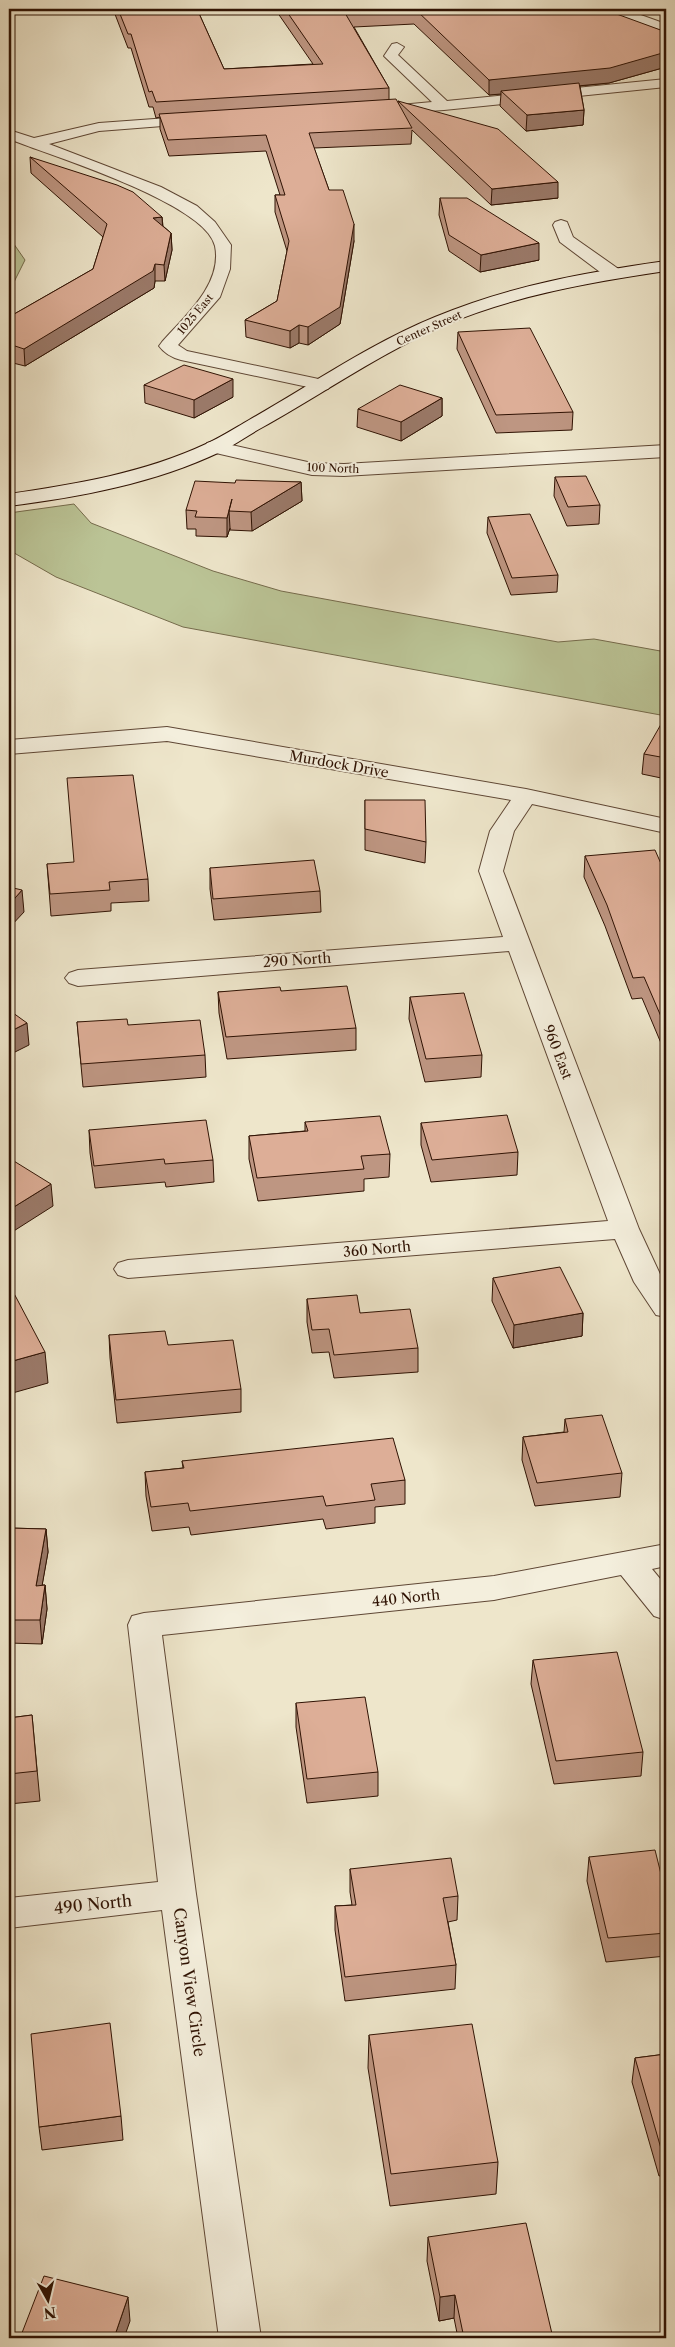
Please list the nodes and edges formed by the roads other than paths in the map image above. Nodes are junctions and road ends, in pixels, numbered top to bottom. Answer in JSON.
{"nodes":[{"id":1,"x":612,"y":9,"type":"edge"},
{"id":2,"x":666,"y":29,"type":"edge"},
{"id":3,"x":397,"y":47,"type":"dead end"},
{"id":4,"x":666,"y":83,"type":"edge"},
{"id":5,"x":444,"y":106,"type":"junction"},
{"id":6,"x":366,"y":110,"type":"edge"},
{"id":7,"x":210,"y":119,"type":"edge"},
{"id":8,"x":9,"y":134,"type":"edge"},
{"id":9,"x":34,"y":143,"type":"junction"},
{"id":10,"x":561,"y":225,"type":"dead end"},
{"id":11,"x":666,"y":266,"type":"edge"},
{"id":12,"x":614,"y":274,"type":"junction"},
{"id":13,"x":322,"y":385,"type":"junction"},
{"id":14,"x":214,"y":447,"type":"junction"},
{"id":15,"x":666,"y":451,"type":"edge"},
{"id":16,"x":9,"y":500,"type":"edge"},
{"id":17,"x":9,"y":747,"type":"edge"},
{"id":18,"x":526,"y":796,"type":"junction"},
{"id":19,"x":666,"y":826,"type":"edge"},
{"id":20,"x":517,"y":943,"type":"junction"},
{"id":21,"x":78,"y":978,"type":"dead end"},
{"id":22,"x":626,"y":1229,"type":"junction"},
{"id":23,"x":128,"y":1269,"type":"dead end"},
{"id":24,"x":666,"y":1308,"type":"edge"},
{"id":25,"x":666,"y":1555,"type":"edge"},
{"id":26,"x":628,"y":1562,"type":"junction"},
{"id":27,"x":666,"y":1608,"type":"edge"},
{"id":28,"x":144,"y":1625,"type":"joint"},
{"id":29,"x":178,"y":1894,"type":"junction"},
{"id":30,"x":9,"y":1913,"type":"edge"},
{"id":31,"x":240,"y":2338,"type":"edge"}],
"edges":[{"from":1,"to":2,"type":"street"},
{"from":3,"to":5,"type":"street"},
{"from":4,"to":5,"type":"street"},
{"from":5,"to":6,"type":"street"},
{"from":7,"to":9,"type":"street"},
{"from":8,"to":9,"type":"street","name":"1025 East"},
{"from":9,"to":13,"type":"street","name":"1025 East"},
{"from":10,"to":12,"type":"street"},
{"from":11,"to":12,"type":"street","name":"Center Street"},
{"from":12,"to":13,"type":"street","name":"Center Street"},
{"from":13,"to":14,"type":"street","name":"Center Street"},
{"from":14,"to":15,"type":"street","name":"100 North"},
{"from":14,"to":16,"type":"street"},
{"from":17,"to":18,"type":"street","name":"Murdock Drive"},
{"from":18,"to":19,"type":"street","name":"Murdock Drive"},
{"from":18,"to":20,"type":"street","name":"960 East"},
{"from":20,"to":21,"type":"street","name":"290 North"},
{"from":20,"to":22,"type":"street","name":"960 East"},
{"from":22,"to":23,"type":"street","name":"360 North"},
{"from":22,"to":24,"type":"street","name":"960 East"},
{"from":25,"to":26,"type":"street","name":"440 North"},
{"from":26,"to":27,"type":"street"},
{"from":26,"to":28,"type":"street","name":"440 North"},
{"from":28,"to":29,"type":"street","name":"Canyon View Circle"},
{"from":29,"to":30,"type":"street","name":"490 North"},
{"from":29,"to":31,"type":"street","name":"Canyon View Circle"}]}
